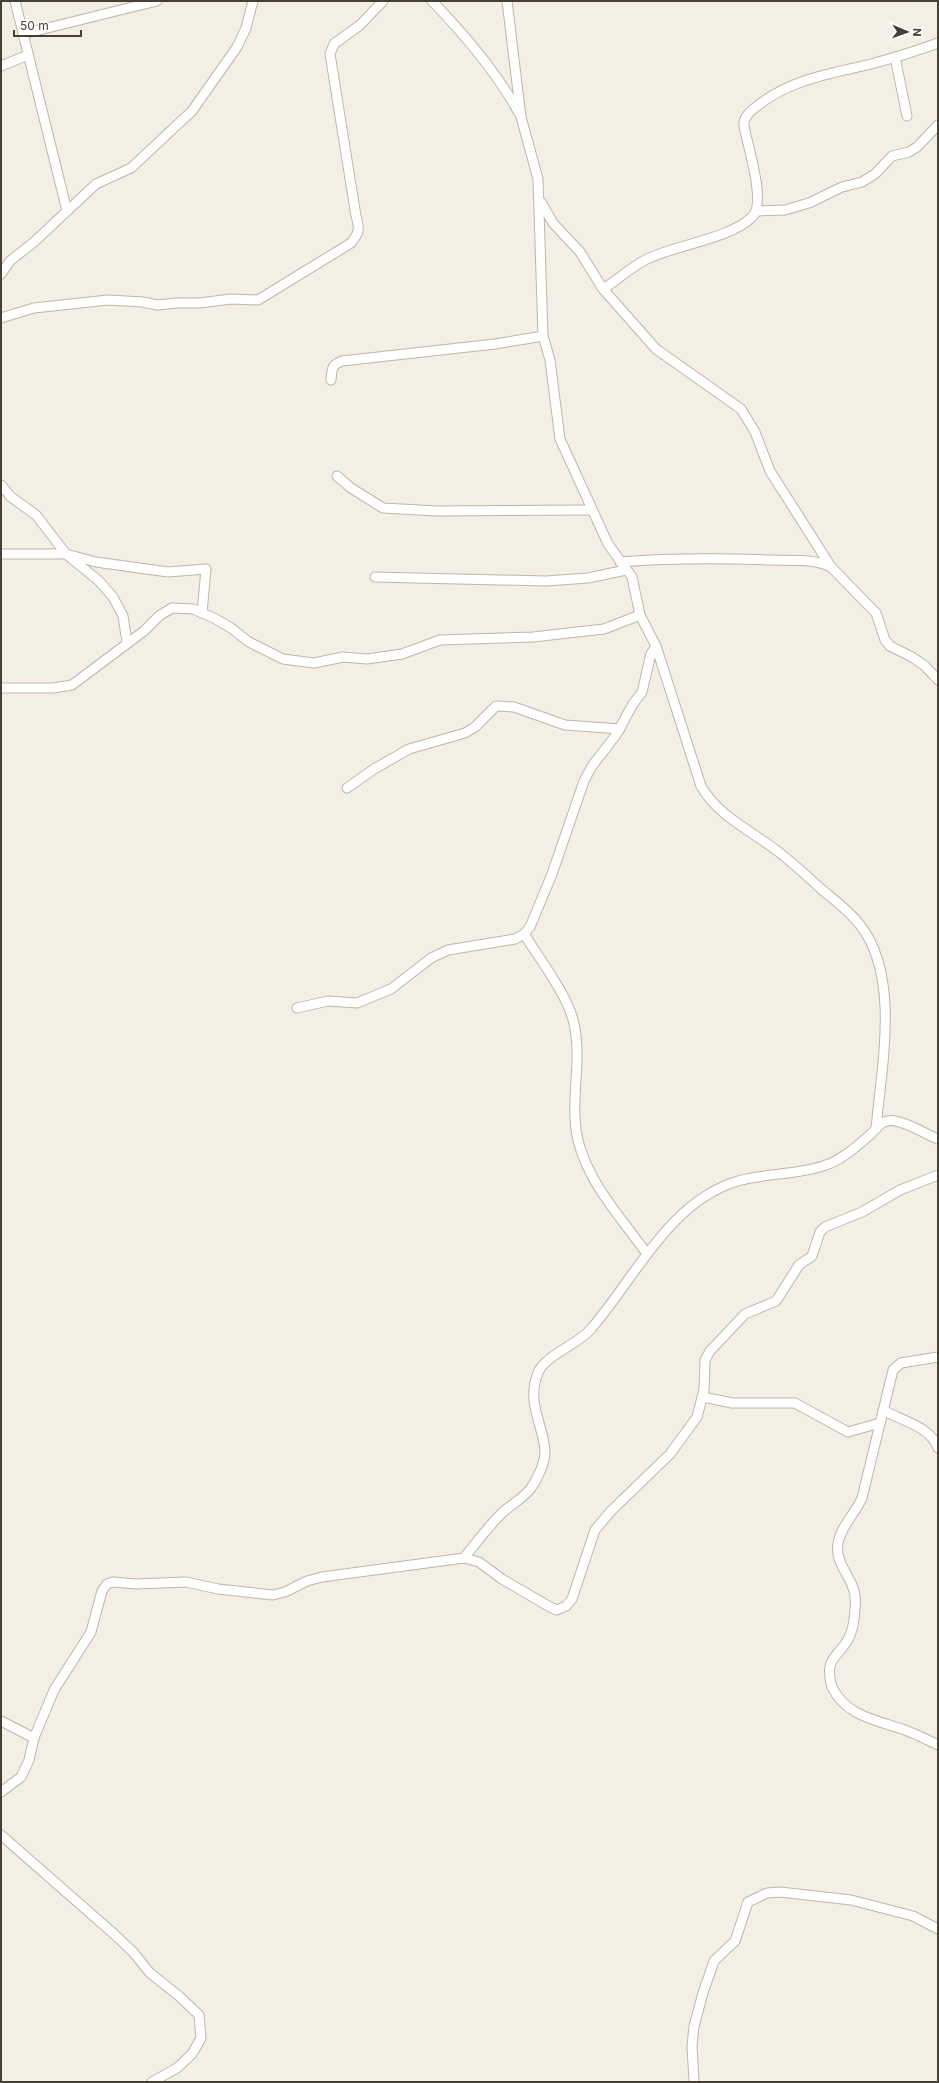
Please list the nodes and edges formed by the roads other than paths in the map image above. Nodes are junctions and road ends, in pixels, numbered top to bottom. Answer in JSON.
{"nodes":[{"id":1,"x":14,"y":1,"type":"edge"},
{"id":2,"x":157,"y":1,"type":"edge"},
{"id":3,"x":253,"y":1,"type":"edge"},
{"id":4,"x":383,"y":1,"type":"edge"},
{"id":5,"x":432,"y":1,"type":"edge"},
{"id":6,"x":507,"y":1,"type":"edge"},
{"id":7,"x":23,"y":34,"type":"junction"},
{"id":8,"x":938,"y":43,"type":"edge"},
{"id":9,"x":28,"y":55,"type":"junction"},
{"id":10,"x":895,"y":57,"type":"junction"},
{"id":11,"x":1,"y":66,"type":"edge"},
{"id":12,"x":907,"y":116,"type":"dead end"},
{"id":13,"x":521,"y":117,"type":"junction"},
{"id":14,"x":938,"y":125,"type":"edge"},
{"id":15,"x":539,"y":199,"type":"junction"},
{"id":16,"x":68,"y":211,"type":"junction"},
{"id":17,"x":756,"y":212,"type":"junction"},
{"id":18,"x":1,"y":274,"type":"edge"},
{"id":19,"x":603,"y":289,"type":"junction"},
{"id":20,"x":1,"y":318,"type":"edge"},
{"id":21,"x":544,"y":336,"type":"junction"},
{"id":22,"x":331,"y":380,"type":"dead end"},
{"id":23,"x":338,"y":476,"type":"dead end"},
{"id":24,"x":1,"y":485,"type":"edge"},
{"id":25,"x":591,"y":510,"type":"junction"},
{"id":26,"x":1,"y":554,"type":"edge"},
{"id":27,"x":66,"y":554,"type":"junction"},
{"id":28,"x":620,"y":562,"type":"junction"},
{"id":29,"x":831,"y":567,"type":"junction"},
{"id":30,"x":626,"y":570,"type":"junction"},
{"id":31,"x":375,"y":577,"type":"dead end"},
{"id":32,"x":202,"y":613,"type":"junction"},
{"id":33,"x":640,"y":616,"type":"junction"},
{"id":34,"x":127,"y":642,"type":"junction"},
{"id":35,"x":656,"y":646,"type":"junction"},
{"id":36,"x":938,"y":680,"type":"edge"},
{"id":37,"x":1,"y":688,"type":"edge"},
{"id":38,"x":620,"y":729,"type":"junction"},
{"id":39,"x":347,"y":788,"type":"dead end"},
{"id":40,"x":524,"y":934,"type":"junction"},
{"id":41,"x":296,"y":1008,"type":"dead end"},
{"id":42,"x":876,"y":1129,"type":"junction"},
{"id":43,"x":938,"y":1140,"type":"edge"},
{"id":44,"x":938,"y":1175,"type":"edge"},
{"id":45,"x":647,"y":1254,"type":"junction"},
{"id":46,"x":938,"y":1357,"type":"edge"},
{"id":47,"x":703,"y":1397,"type":"junction"},
{"id":48,"x":882,"y":1410,"type":"junction"},
{"id":49,"x":880,"y":1423,"type":"junction"},
{"id":50,"x":938,"y":1448,"type":"edge"},
{"id":51,"x":464,"y":1558,"type":"junction"},
{"id":52,"x":1,"y":1721,"type":"edge"},
{"id":53,"x":34,"y":1738,"type":"junction"},
{"id":54,"x":938,"y":1745,"type":"edge"},
{"id":55,"x":1,"y":1792,"type":"edge"},
{"id":56,"x":1,"y":1834,"type":"edge"},
{"id":57,"x":938,"y":1930,"type":"edge"},
{"id":58,"x":152,"y":2082,"type":"edge"},
{"id":59,"x":694,"y":2082,"type":"edge"}],
"edges":[{"from":1,"to":7,"type":"street"},
{"from":2,"to":7,"type":"street"},
{"from":3,"to":16,"type":"street"},
{"from":4,"to":20,"type":"street"},
{"from":5,"to":13,"type":"street"},
{"from":6,"to":13,"type":"street"},
{"from":7,"to":9,"type":"street"},
{"from":8,"to":10,"type":"street"},
{"from":9,"to":11,"type":"street"},
{"from":9,"to":16,"type":"street"},
{"from":10,"to":12,"type":"street"},
{"from":10,"to":17,"type":"street"},
{"from":13,"to":15,"type":"street"},
{"from":14,"to":17,"type":"street"},
{"from":15,"to":19,"type":"street"},
{"from":15,"to":21,"type":"street"},
{"from":16,"to":18,"type":"street"},
{"from":17,"to":19,"type":"street"},
{"from":19,"to":29,"type":"street"},
{"from":21,"to":22,"type":"street"},
{"from":21,"to":25,"type":"street"},
{"from":23,"to":25,"type":"street"},
{"from":24,"to":27,"type":"street"},
{"from":25,"to":28,"type":"street"},
{"from":26,"to":27,"type":"street"},
{"from":27,"to":32,"type":"street"},
{"from":27,"to":34,"type":"street"},
{"from":28,"to":29,"type":"street"},
{"from":28,"to":30,"type":"street"},
{"from":29,"to":36,"type":"street"},
{"from":30,"to":31,"type":"street"},
{"from":30,"to":33,"type":"street"},
{"from":32,"to":33,"type":"street"},
{"from":32,"to":34,"type":"street"},
{"from":33,"to":35,"type":"street"},
{"from":34,"to":37,"type":"street"},
{"from":35,"to":38,"type":"street"},
{"from":35,"to":42,"type":"street"},
{"from":38,"to":39,"type":"street"},
{"from":38,"to":40,"type":"street"},
{"from":40,"to":41,"type":"street"},
{"from":40,"to":45,"type":"street"},
{"from":42,"to":43,"type":"street"},
{"from":42,"to":45,"type":"street"},
{"from":44,"to":47,"type":"street"},
{"from":45,"to":51,"type":"street"},
{"from":46,"to":48,"type":"street"},
{"from":47,"to":49,"type":"street"},
{"from":47,"to":51,"type":"street"},
{"from":48,"to":49,"type":"street"},
{"from":48,"to":50,"type":"street"},
{"from":49,"to":54,"type":"street"},
{"from":51,"to":53,"type":"street"},
{"from":52,"to":53,"type":"street"},
{"from":53,"to":55,"type":"street"},
{"from":56,"to":58,"type":"street"},
{"from":57,"to":59,"type":"street"}]}
